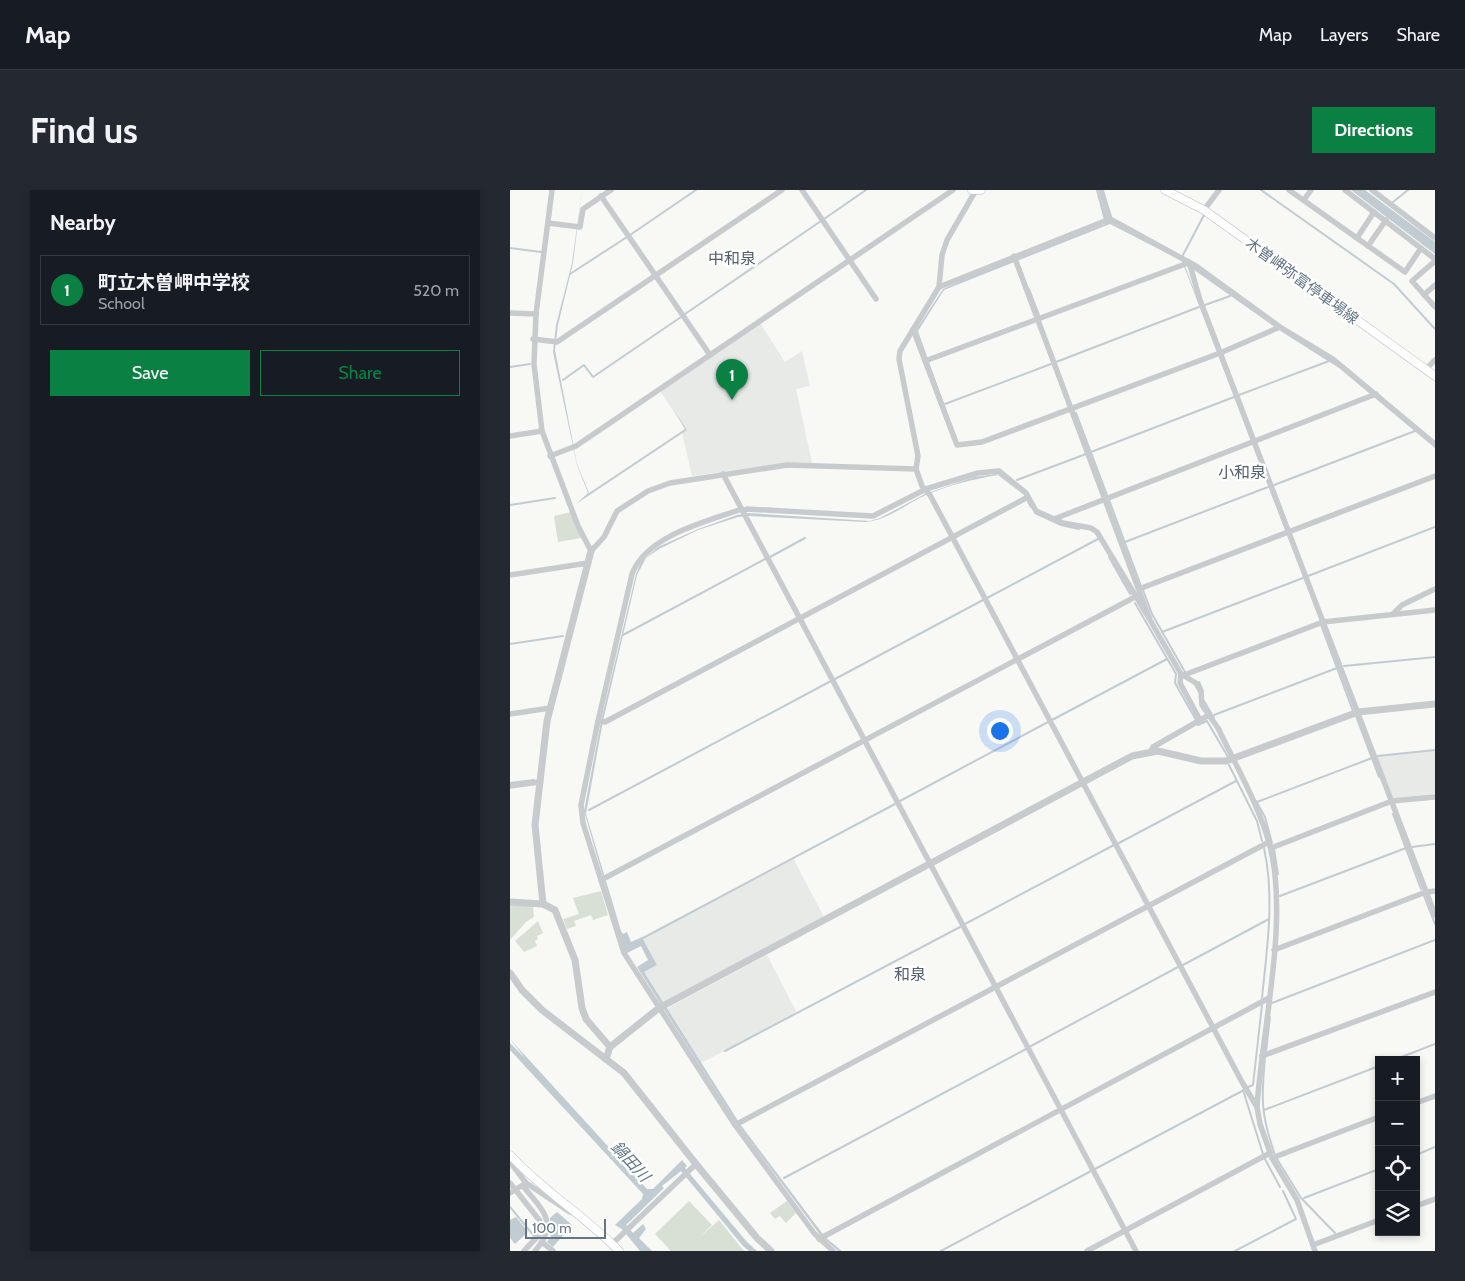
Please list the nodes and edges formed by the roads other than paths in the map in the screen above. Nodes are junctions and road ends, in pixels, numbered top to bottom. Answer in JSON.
{"nodes":[{"id":1,"x":552,"y":190,"type":"edge"},
{"id":2,"x":611,"y":190,"type":"edge"},
{"id":3,"x":782,"y":190,"type":"edge"},
{"id":4,"x":802,"y":190,"type":"edge"},
{"id":5,"x":952,"y":190,"type":"edge"},
{"id":6,"x":972,"y":190,"type":"edge"},
{"id":7,"x":976,"y":190,"type":"edge"},
{"id":8,"x":981,"y":190,"type":"edge"},
{"id":9,"x":1101,"y":190,"type":"edge"},
{"id":10,"x":1165,"y":190,"type":"edge"},
{"id":11,"x":1219,"y":190,"type":"edge"},
{"id":12,"x":1289,"y":190,"type":"edge"},
{"id":13,"x":1311,"y":190,"type":"edge"},
{"id":14,"x":1345,"y":190,"type":"edge"},
{"id":15,"x":1372,"y":190,"type":"edge"},
{"id":16,"x":601,"y":196,"type":"junction"},
{"id":17,"x":1304,"y":200,"type":"junction"},
{"id":18,"x":1204,"y":210,"type":"junction"},
{"id":19,"x":1374,"y":212,"type":"junction"},
{"id":20,"x":1108,"y":220,"type":"junction"},
{"id":21,"x":1386,"y":220,"type":"junction"},
{"id":22,"x":548,"y":223,"type":"junction"},
{"id":23,"x":1434,"y":234,"type":"edge"},
{"id":24,"x":1357,"y":238,"type":"junction"},
{"id":25,"x":1368,"y":246,"type":"junction"},
{"id":26,"x":1421,"y":248,"type":"junction"},
{"id":27,"x":1015,"y":258,"type":"junction"},
{"id":28,"x":849,"y":260,"type":"junction"},
{"id":29,"x":1435,"y":260,"type":"edge"},
{"id":30,"x":1187,"y":264,"type":"junction"},
{"id":31,"x":656,"y":276,"type":"junction"},
{"id":32,"x":1435,"y":285,"type":"edge"},
{"id":33,"x":939,"y":287,"type":"junction"},
{"id":34,"x":1424,"y":295,"type":"junction"},
{"id":35,"x":876,"y":299,"type":"dead end"},
{"id":36,"x":1435,"y":307,"type":"edge"},
{"id":37,"x":510,"y":313,"type":"edge"},
{"id":38,"x":536,"y":314,"type":"junction"},
{"id":39,"x":1037,"y":319,"type":"junction"},
{"id":40,"x":1278,"y":328,"type":"junction"},
{"id":41,"x":914,"y":330,"type":"junction"},
{"id":42,"x":533,"y":339,"type":"junction"},
{"id":43,"x":1219,"y":353,"type":"junction"},
{"id":44,"x":710,"y":355,"type":"junction"},
{"id":45,"x":927,"y":360,"type":"junction"},
{"id":46,"x":1435,"y":360,"type":"edge"},
{"id":47,"x":1426,"y":369,"type":"junction"},
{"id":48,"x":1435,"y":376,"type":"edge"},
{"id":49,"x":1374,"y":395,"type":"junction"},
{"id":50,"x":1071,"y":409,"type":"junction"},
{"id":51,"x":542,"y":431,"type":"junction"},
{"id":52,"x":510,"y":436,"type":"edge"},
{"id":53,"x":1434,"y":441,"type":"edge"},
{"id":54,"x":1253,"y":443,"type":"junction"},
{"id":55,"x":550,"y":456,"type":"junction"},
{"id":56,"x":916,"y":468,"type":"junction"},
{"id":57,"x":723,"y":474,"type":"junction"},
{"id":58,"x":1435,"y":476,"type":"edge"},
{"id":59,"x":928,"y":492,"type":"junction"},
{"id":60,"x":1028,"y":497,"type":"junction"},
{"id":61,"x":1105,"y":499,"type":"junction"},
{"id":62,"x":744,"y":512,"type":"junction"},
{"id":63,"x":1054,"y":519,"type":"junction"},
{"id":64,"x":1287,"y":533,"type":"junction"},
{"id":65,"x":952,"y":537,"type":"junction"},
{"id":66,"x":590,"y":551,"type":"junction"},
{"id":67,"x":588,"y":564,"type":"junction"},
{"id":68,"x":510,"y":575,"type":"edge"},
{"id":69,"x":1140,"y":589,"type":"junction"},
{"id":70,"x":1435,"y":589,"type":"edge"},
{"id":71,"x":1135,"y":597,"type":"junction"},
{"id":72,"x":1435,"y":610,"type":"edge"},
{"id":73,"x":1393,"y":614,"type":"junction"},
{"id":74,"x":800,"y":619,"type":"junction"},
{"id":75,"x":1150,"y":620,"type":"junction"},
{"id":76,"x":1323,"y":622,"type":"junction"},
{"id":77,"x":1017,"y":660,"type":"junction"},
{"id":78,"x":1185,"y":674,"type":"junction"},
{"id":79,"x":1435,"y":704,"type":"edge"},
{"id":80,"x":550,"y":708,"type":"junction"},
{"id":81,"x":1358,"y":712,"type":"junction"},
{"id":82,"x":510,"y":714,"type":"edge"},
{"id":83,"x":1209,"y":716,"type":"junction"},
{"id":84,"x":1200,"y":720,"type":"junction"},
{"id":85,"x":601,"y":722,"type":"junction"},
{"id":86,"x":865,"y":741,"type":"junction"},
{"id":87,"x":1151,"y":751,"type":"junction"},
{"id":88,"x":1233,"y":759,"type":"junction"},
{"id":89,"x":539,"y":782,"type":"junction"},
{"id":90,"x":1083,"y":783,"type":"junction"},
{"id":91,"x":510,"y":786,"type":"edge"},
{"id":92,"x":1435,"y":797,"type":"edge"},
{"id":93,"x":1392,"y":801,"type":"junction"},
{"id":94,"x":1270,"y":845,"type":"junction"},
{"id":95,"x":930,"y":864,"type":"junction"},
{"id":96,"x":603,"y":880,"type":"junction"},
{"id":97,"x":1435,"y":891,"type":"edge"},
{"id":98,"x":1426,"y":892,"type":"junction"},
{"id":99,"x":510,"y":902,"type":"edge"},
{"id":100,"x":543,"y":904,"type":"junction"},
{"id":101,"x":1148,"y":905,"type":"junction"},
{"id":102,"x":1435,"y":915,"type":"edge"},
{"id":103,"x":1274,"y":950,"type":"junction"},
{"id":104,"x":510,"y":973,"type":"edge"},
{"id":105,"x":996,"y":987,"type":"junction"},
{"id":106,"x":1435,"y":992,"type":"edge"},
{"id":107,"x":1268,"y":998,"type":"junction"},
{"id":108,"x":662,"y":1007,"type":"junction"},
{"id":109,"x":1213,"y":1028,"type":"junction"},
{"id":110,"x":610,"y":1047,"type":"junction"},
{"id":111,"x":1262,"y":1056,"type":"junction"},
{"id":112,"x":606,"y":1059,"type":"junction"},
{"id":113,"x":1435,"y":1096,"type":"edge"},
{"id":114,"x":1420,"y":1102,"type":"edge"},
{"id":115,"x":1257,"y":1107,"type":"junction"},
{"id":116,"x":1061,"y":1109,"type":"junction"},
{"id":117,"x":1375,"y":1119,"type":"edge"},
{"id":118,"x":737,"y":1124,"type":"junction"},
{"id":119,"x":510,"y":1155,"type":"edge"},
{"id":120,"x":1271,"y":1156,"type":"junction"},
{"id":121,"x":510,"y":1162,"type":"edge"},
{"id":122,"x":693,"y":1167,"type":"junction"},
{"id":123,"x":510,"y":1183,"type":"edge"},
{"id":124,"x":519,"y":1188,"type":"edge"},
{"id":125,"x":1435,"y":1199,"type":"edge"},
{"id":126,"x":1420,"y":1205,"type":"edge"},
{"id":127,"x":584,"y":1217,"type":"junction"},
{"id":128,"x":1375,"y":1222,"type":"edge"},
{"id":129,"x":1126,"y":1231,"type":"junction"},
{"id":130,"x":821,"y":1237,"type":"junction"},
{"id":131,"x":543,"y":1243,"type":"junction"},
{"id":132,"x":612,"y":1244,"type":"junction"},
{"id":133,"x":1314,"y":1248,"type":"edge"},
{"id":134,"x":524,"y":1251,"type":"edge"},
{"id":135,"x":535,"y":1251,"type":"edge"},
{"id":136,"x":553,"y":1251,"type":"edge"},
{"id":137,"x":619,"y":1251,"type":"edge"},
{"id":138,"x":771,"y":1251,"type":"edge"},
{"id":139,"x":833,"y":1251,"type":"edge"},
{"id":140,"x":1087,"y":1251,"type":"edge"},
{"id":141,"x":1136,"y":1251,"type":"edge"}],
"edges":[{"from":1,"to":22,"type":"street"},
{"from":2,"to":16,"type":"street"},
{"from":3,"to":31,"type":"street"},
{"from":4,"to":28,"type":"street"},
{"from":5,"to":28,"type":"street"},
{"from":6,"to":7,"type":"main road"},
{"from":7,"to":8,"type":"main road"},
{"from":7,"to":33,"type":"street"},
{"from":9,"to":20,"type":"street"},
{"from":10,"to":18,"type":"main road","name":"木曽岬弥富停車場線"},
{"from":11,"to":18,"type":"street"},
{"from":12,"to":17,"type":"street"},
{"from":13,"to":17,"type":"street"},
{"from":14,"to":19,"type":"street"},
{"from":15,"to":23,"type":"street"},
{"from":16,"to":22,"type":"street"},
{"from":16,"to":31,"type":"street"},
{"from":17,"to":24,"type":"street"},
{"from":18,"to":47,"type":"main road","name":"木曽岬弥富停車場線"},
{"from":19,"to":21,"type":"street"},
{"from":19,"to":24,"type":"street"},
{"from":20,"to":27,"type":"street"},
{"from":20,"to":30,"type":"street"},
{"from":21,"to":25,"type":"street"},
{"from":21,"to":26,"type":"street"},
{"from":22,"to":38,"type":"street"},
{"from":24,"to":25,"type":"street"},
{"from":25,"to":26,"type":"street"},
{"from":26,"to":29,"type":"street"},
{"from":27,"to":33,"type":"street"},
{"from":27,"to":39,"type":"street"},
{"from":28,"to":35,"type":"street"},
{"from":28,"to":44,"type":"street"},
{"from":29,"to":34,"type":"street"},
{"from":30,"to":39,"type":"street"},
{"from":30,"to":40,"type":"street"},
{"from":30,"to":43,"type":"street"},
{"from":31,"to":42,"type":"street"},
{"from":31,"to":44,"type":"street"},
{"from":32,"to":34,"type":"street"},
{"from":33,"to":41,"type":"street"},
{"from":34,"to":36,"type":"street"},
{"from":37,"to":38,"type":"street"},
{"from":38,"to":42,"type":"street"},
{"from":39,"to":45,"type":"street"},
{"from":39,"to":50,"type":"street"},
{"from":40,"to":43,"type":"street"},
{"from":40,"to":49,"type":"street"},
{"from":41,"to":45,"type":"street"},
{"from":41,"to":56,"type":"street"},
{"from":42,"to":51,"type":"street"},
{"from":43,"to":50,"type":"street"},
{"from":43,"to":54,"type":"street"},
{"from":44,"to":55,"type":"street"},
{"from":45,"to":50,"type":"street"},
{"from":46,"to":47,"type":"street"},
{"from":47,"to":48,"type":"main road","name":"木曽岬弥富停車場線"},
{"from":49,"to":53,"type":"street"},
{"from":49,"to":54,"type":"street"},
{"from":50,"to":61,"type":"street"},
{"from":51,"to":52,"type":"street"},
{"from":51,"to":55,"type":"street"},
{"from":54,"to":61,"type":"street"},
{"from":54,"to":64,"type":"street"},
{"from":55,"to":66,"type":"street"},
{"from":56,"to":57,"type":"street"},
{"from":56,"to":59,"type":"street"},
{"from":57,"to":62,"type":"street"},
{"from":57,"to":66,"type":"street"},
{"from":58,"to":64,"type":"street"},
{"from":59,"to":60,"type":"street"},
{"from":59,"to":62,"type":"street"},
{"from":59,"to":65,"type":"street"},
{"from":60,"to":63,"type":"street"},
{"from":60,"to":65,"type":"street"},
{"from":61,"to":63,"type":"street"},
{"from":61,"to":69,"type":"street"},
{"from":62,"to":74,"type":"street"},
{"from":62,"to":85,"type":"street"},
{"from":63,"to":71,"type":"street"},
{"from":64,"to":69,"type":"street"},
{"from":64,"to":76,"type":"street"},
{"from":65,"to":74,"type":"street"},
{"from":65,"to":77,"type":"street"},
{"from":66,"to":67,"type":"street"},
{"from":67,"to":68,"type":"street"},
{"from":67,"to":80,"type":"street"},
{"from":69,"to":75,"type":"street"},
{"from":70,"to":73,"type":"street"},
{"from":71,"to":75,"type":"street"},
{"from":71,"to":77,"type":"street"},
{"from":72,"to":73,"type":"street"},
{"from":73,"to":76,"type":"street"},
{"from":74,"to":85,"type":"street"},
{"from":74,"to":86,"type":"street"},
{"from":75,"to":78,"type":"street"},
{"from":76,"to":78,"type":"street"},
{"from":76,"to":81,"type":"street"},
{"from":77,"to":86,"type":"street"},
{"from":77,"to":90,"type":"street"},
{"from":78,"to":83,"type":"street"},
{"from":78,"to":84,"type":"street"},
{"from":79,"to":81,"type":"street"},
{"from":80,"to":82,"type":"street"},
{"from":80,"to":89,"type":"street"},
{"from":81,"to":88,"type":"street"},
{"from":81,"to":93,"type":"street"},
{"from":83,"to":84,"type":"street"},
{"from":83,"to":88,"type":"street"},
{"from":84,"to":87,"type":"street"},
{"from":85,"to":96,"type":"street"},
{"from":86,"to":95,"type":"street"},
{"from":86,"to":96,"type":"street"},
{"from":87,"to":88,"type":"street"},
{"from":87,"to":90,"type":"street"},
{"from":88,"to":94,"type":"street"},
{"from":89,"to":91,"type":"street"},
{"from":89,"to":100,"type":"street"},
{"from":90,"to":95,"type":"street"},
{"from":90,"to":101,"type":"street"},
{"from":92,"to":93,"type":"street"},
{"from":93,"to":94,"type":"street"},
{"from":93,"to":98,"type":"street"},
{"from":94,"to":101,"type":"street"},
{"from":94,"to":103,"type":"street"},
{"from":95,"to":105,"type":"street"},
{"from":95,"to":108,"type":"street"},
{"from":96,"to":108,"type":"street"},
{"from":97,"to":98,"type":"street"},
{"from":98,"to":102,"type":"street"},
{"from":98,"to":103,"type":"street"},
{"from":99,"to":100,"type":"street"},
{"from":100,"to":110,"type":"street"},
{"from":101,"to":105,"type":"street"},
{"from":101,"to":109,"type":"street"},
{"from":103,"to":107,"type":"street"},
{"from":104,"to":112,"type":"street"},
{"from":105,"to":116,"type":"street"},
{"from":105,"to":118,"type":"street"},
{"from":106,"to":111,"type":"street"},
{"from":107,"to":109,"type":"street"},
{"from":107,"to":111,"type":"street"},
{"from":108,"to":110,"type":"street"},
{"from":108,"to":118,"type":"street"},
{"from":109,"to":115,"type":"street"},
{"from":109,"to":116,"type":"street"},
{"from":110,"to":112,"type":"street"},
{"from":111,"to":115,"type":"street"},
{"from":112,"to":122,"type":"street"},
{"from":113,"to":114,"type":"street"},
{"from":115,"to":120,"type":"street"},
{"from":116,"to":129,"type":"street"},
{"from":116,"to":130,"type":"street"},
{"from":117,"to":120,"type":"street"},
{"from":118,"to":130,"type":"street"},
{"from":119,"to":127,"type":"main road"},
{"from":120,"to":129,"type":"street"},
{"from":120,"to":133,"type":"street"},
{"from":121,"to":124,"type":"street"},
{"from":122,"to":132,"type":"street"},
{"from":122,"to":138,"type":"street"},
{"from":123,"to":124,"type":"street"},
{"from":124,"to":127,"type":"street"},
{"from":124,"to":131,"type":"street"},
{"from":124,"to":134,"type":"street"},
{"from":125,"to":126,"type":"street"},
{"from":127,"to":132,"type":"main road"},
{"from":128,"to":133,"type":"street"},
{"from":129,"to":140,"type":"street"},
{"from":129,"to":141,"type":"street"},
{"from":130,"to":139,"type":"street"},
{"from":131,"to":135,"type":"street"},
{"from":131,"to":136,"type":"street"},
{"from":132,"to":137,"type":"main road"}]}
